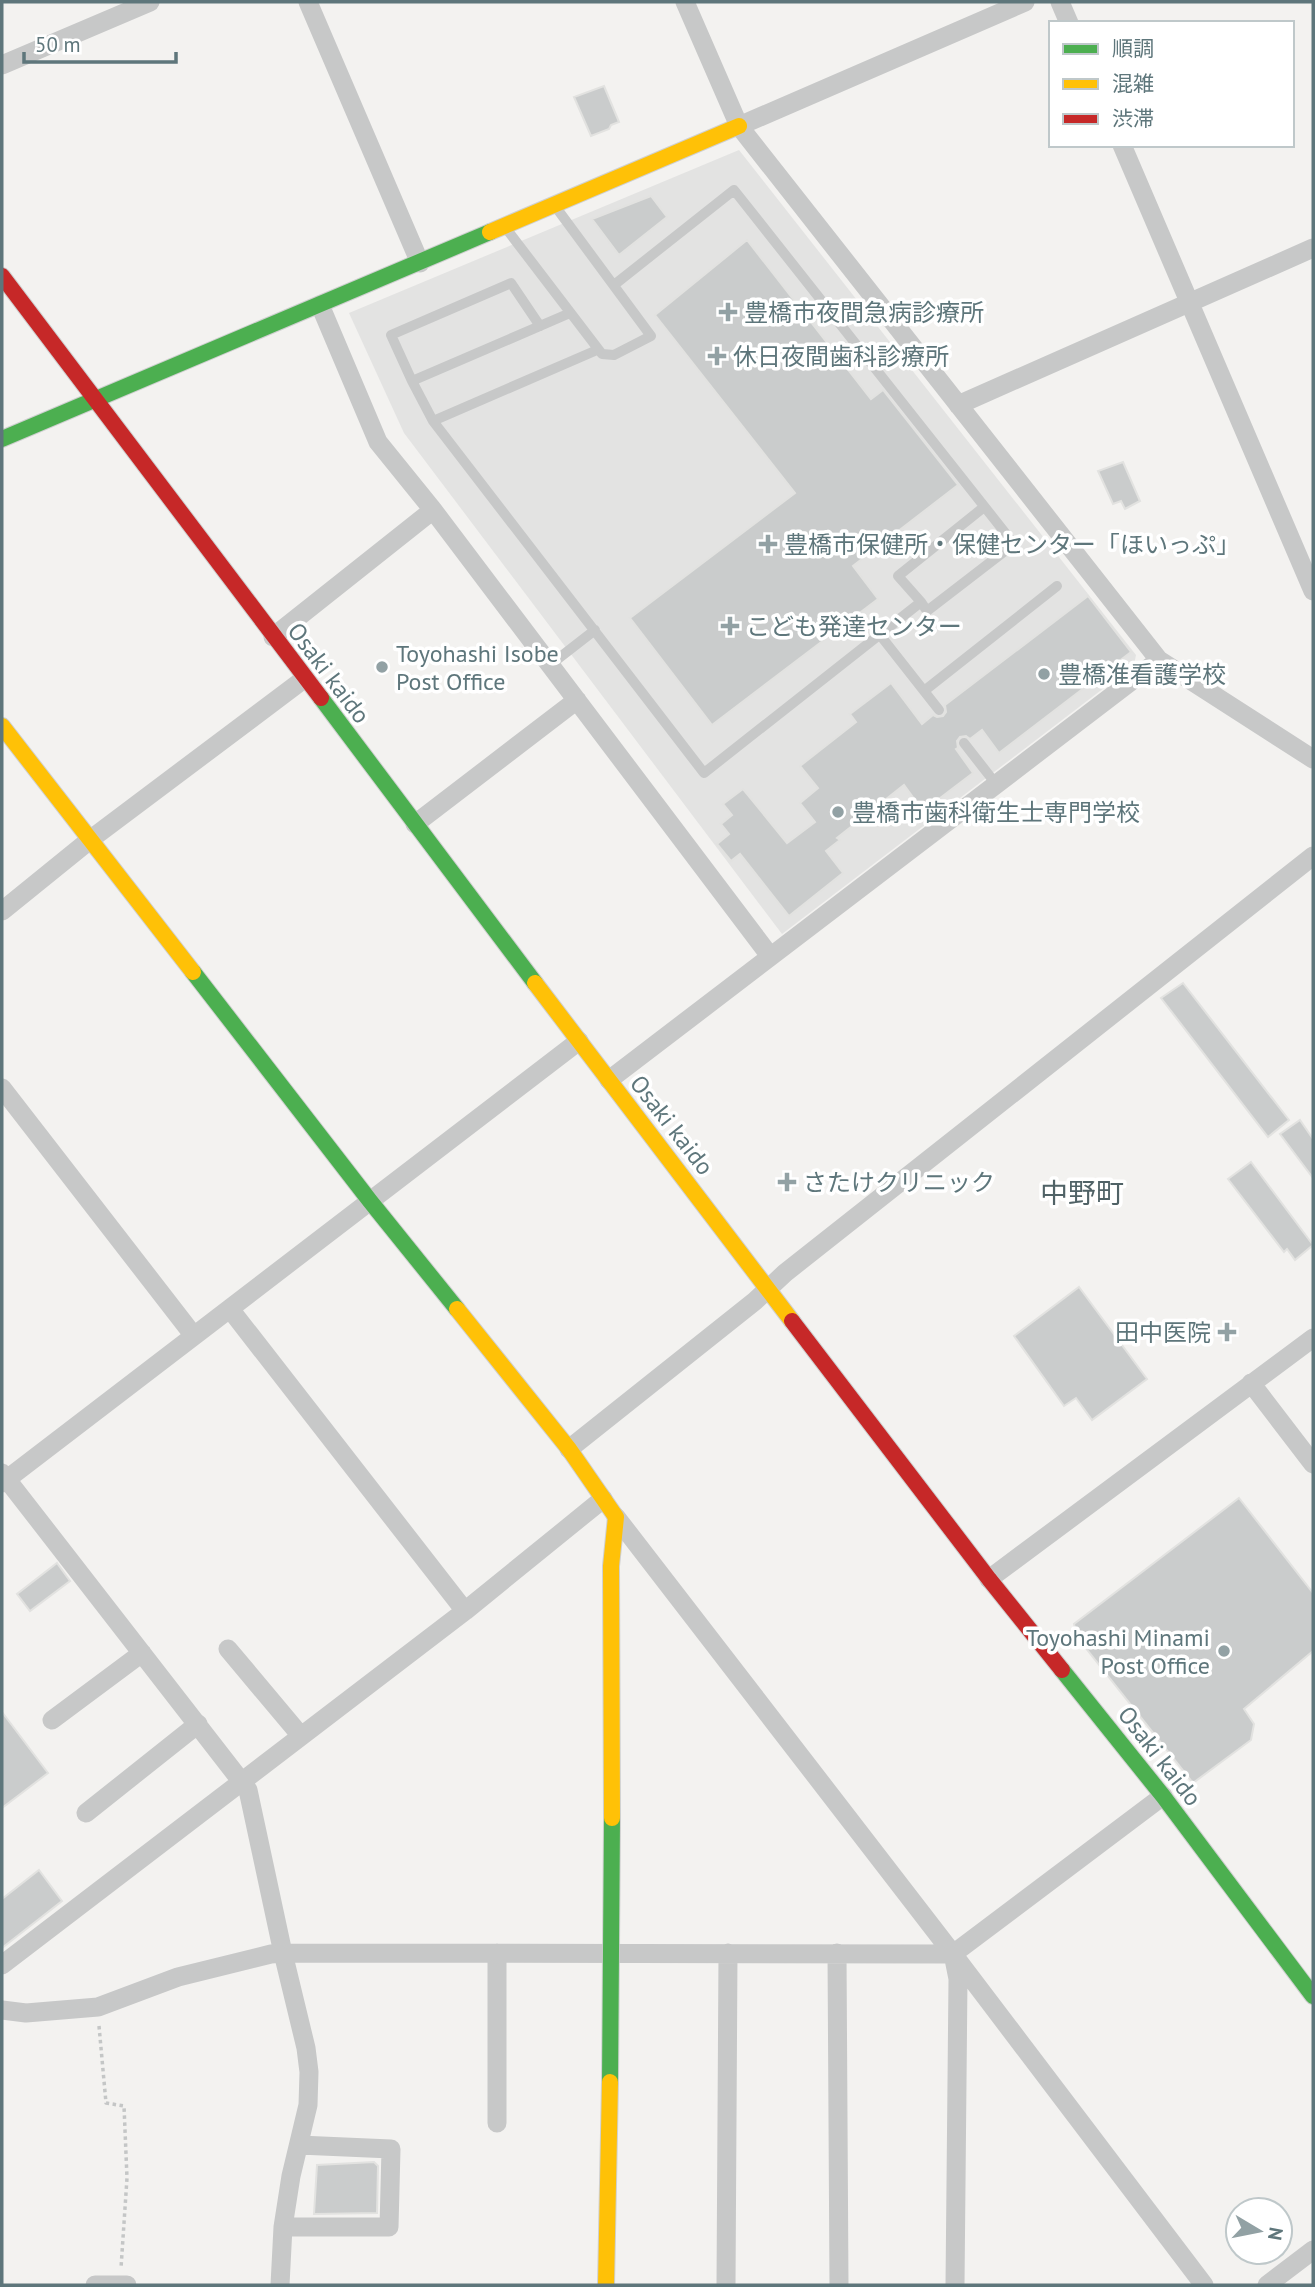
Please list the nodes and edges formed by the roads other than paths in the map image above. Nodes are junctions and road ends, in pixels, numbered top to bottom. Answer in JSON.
{"nodes":[{"id":1,"x":150,"y":2,"type":"edge"},
{"id":2,"x":309,"y":2,"type":"edge"},
{"id":3,"x":685,"y":2,"type":"edge"},
{"id":4,"x":1025,"y":2,"type":"edge"},
{"id":5,"x":1060,"y":2,"type":"edge"},
{"id":6,"x":1068,"y":21,"type":"edge"},
{"id":7,"x":2,"y":65,"type":"edge"},
{"id":8,"x":739,"y":127,"type":"junction"},
{"id":9,"x":1123,"y":147,"type":"edge"},
{"id":10,"x":555,"y":206,"type":"junction"},
{"id":11,"x":505,"y":227,"type":"junction"},
{"id":12,"x":1313,"y":248,"type":"edge"},
{"id":13,"x":421,"y":263,"type":"junction"},
{"id":14,"x":2,"y":275,"type":"edge"},
{"id":15,"x":614,"y":285,"type":"junction"},
{"id":16,"x":1190,"y":302,"type":"junction"},
{"id":17,"x":320,"y":305,"type":"junction"},
{"id":18,"x":569,"y":313,"type":"junction"},
{"id":19,"x":540,"y":326,"type":"junction"},
{"id":20,"x":597,"y":350,"type":"junction"},
{"id":21,"x":412,"y":381,"type":"junction"},
{"id":22,"x":94,"y":401,"type":"junction"},
{"id":23,"x":958,"y":405,"type":"junction"},
{"id":24,"x":433,"y":421,"type":"junction"},
{"id":25,"x":2,"y":439,"type":"edge"},
{"id":26,"x":984,"y":507,"type":"junction"},
{"id":27,"x":433,"y":510,"type":"junction"},
{"id":28,"x":1057,"y":586,"type":"dead end"},
{"id":29,"x":1313,"y":592,"type":"edge"},
{"id":30,"x":920,"y":602,"type":"junction"},
{"id":31,"x":594,"y":630,"type":"junction"},
{"id":32,"x":880,"y":635,"type":"junction"},
{"id":33,"x":273,"y":637,"type":"junction"},
{"id":34,"x":1159,"y":660,"type":"junction"},
{"id":35,"x":550,"y":665,"type":"junction"},
{"id":36,"x":304,"y":679,"type":"junction"},
{"id":37,"x":924,"y":691,"type":"junction"},
{"id":38,"x":577,"y":700,"type":"junction"},
{"id":39,"x":939,"y":710,"type":"dead end"},
{"id":40,"x":2,"y":726,"type":"edge"},
{"id":41,"x":964,"y":743,"type":"dead end"},
{"id":42,"x":1313,"y":759,"type":"edge"},
{"id":43,"x":996,"y":784,"type":"junction"},
{"id":44,"x":415,"y":824,"type":"junction"},
{"id":45,"x":91,"y":839,"type":"junction"},
{"id":46,"x":1313,"y":856,"type":"edge"},
{"id":47,"x":2,"y":911,"type":"edge"},
{"id":48,"x":770,"y":957,"type":"junction"},
{"id":49,"x":579,"y":1041,"type":"junction"},
{"id":50,"x":608,"y":1080,"type":"junction"},
{"id":51,"x":2,"y":1088,"type":"edge"},
{"id":52,"x":370,"y":1201,"type":"junction"},
{"id":53,"x":769,"y":1288,"type":"junction"},
{"id":54,"x":230,"y":1309,"type":"junction"},
{"id":55,"x":194,"y":1336,"type":"junction"},
{"id":56,"x":1313,"y":1338,"type":"edge"},
{"id":57,"x":1251,"y":1383,"type":"junction"},
{"id":58,"x":569,"y":1450,"type":"junction"},
{"id":59,"x":1313,"y":1464,"type":"edge"},
{"id":60,"x":3,"y":1479,"type":"edge"},
{"id":61,"x":603,"y":1499,"type":"junction"},
{"id":62,"x":617,"y":1517,"type":"junction"},
{"id":63,"x":989,"y":1579,"type":"junction"},
{"id":64,"x":465,"y":1611,"type":"junction"},
{"id":65,"x":228,"y":1649,"type":"dead end"},
{"id":66,"x":142,"y":1653,"type":"junction"},
{"id":67,"x":52,"y":1720,"type":"dead end"},
{"id":68,"x":198,"y":1724,"type":"junction"},
{"id":69,"x":301,"y":1736,"type":"junction"},
{"id":70,"x":242,"y":1781,"type":"junction"},
{"id":71,"x":1163,"y":1796,"type":"junction"},
{"id":72,"x":86,"y":1813,"type":"dead end"},
{"id":73,"x":283,"y":1953,"type":"junction"},
{"id":74,"x":497,"y":1953,"type":"junction"},
{"id":75,"x":612,"y":1953,"type":"junction"},
{"id":76,"x":728,"y":1953,"type":"junction"},
{"id":77,"x":837,"y":1953,"type":"junction"},
{"id":78,"x":953,"y":1954,"type":"junction"},
{"id":79,"x":2,"y":1965,"type":"edge"},
{"id":80,"x":1313,"y":1996,"type":"edge"},
{"id":81,"x":2,"y":2010,"type":"edge"},
{"id":82,"x":497,"y":2123,"type":"dead end"},
{"id":83,"x":299,"y":2145,"type":"junction"},
{"id":84,"x":283,"y":2227,"type":"junction"},
{"id":85,"x":1313,"y":2250,"type":"edge"},
{"id":86,"x":120,"y":2284,"type":"edge"},
{"id":87,"x":95,"y":2285,"type":"edge"},
{"id":88,"x":127,"y":2285,"type":"edge"},
{"id":89,"x":281,"y":2285,"type":"edge"},
{"id":90,"x":606,"y":2285,"type":"edge"},
{"id":91,"x":726,"y":2285,"type":"edge"},
{"id":92,"x":839,"y":2285,"type":"edge"},
{"id":93,"x":955,"y":2285,"type":"edge"},
{"id":94,"x":1204,"y":2285,"type":"edge"},
{"id":95,"x":1267,"y":2285,"type":"edge"}],
"edges":[{"from":1,"to":7,"type":"street"},
{"from":2,"to":13,"type":"street"},
{"from":3,"to":8,"type":"street"},
{"from":4,"to":8,"type":"street"},
{"from":5,"to":6,"type":"street"},
{"from":8,"to":10,"type":"street"},
{"from":8,"to":23,"type":"street"},
{"from":9,"to":16,"type":"street"},
{"from":10,"to":11,"type":"street"},
{"from":10,"to":15,"type":"lane"},
{"from":11,"to":13,"type":"street"},
{"from":11,"to":18,"type":"lane"},
{"from":12,"to":16,"type":"street"},
{"from":13,"to":17,"type":"street"},
{"from":14,"to":22,"type":"street","name":"Osaki kaido"},
{"from":15,"to":20,"type":"lane"},
{"from":15,"to":26,"type":"lane"},
{"from":16,"to":23,"type":"street"},
{"from":16,"to":29,"type":"street"},
{"from":17,"to":22,"type":"street"},
{"from":17,"to":27,"type":"street"},
{"from":18,"to":19,"type":"lane"},
{"from":18,"to":20,"type":"lane"},
{"from":19,"to":21,"type":"lane"},
{"from":19,"to":21,"type":"lane"},
{"from":20,"to":24,"type":"lane"},
{"from":21,"to":24,"type":"lane"},
{"from":22,"to":25,"type":"street"},
{"from":22,"to":33,"type":"street","name":"Osaki kaido"},
{"from":23,"to":34,"type":"street"},
{"from":24,"to":31,"type":"lane"},
{"from":26,"to":30,"type":"lane"},
{"from":26,"to":30,"type":"lane"},
{"from":27,"to":33,"type":"street"},
{"from":27,"to":35,"type":"street"},
{"from":28,"to":37,"type":"lane"},
{"from":30,"to":32,"type":"lane"},
{"from":31,"to":32,"type":"lane"},
{"from":31,"to":35,"type":"lane"},
{"from":32,"to":37,"type":"lane"},
{"from":33,"to":36,"type":"street","name":"Osaki kaido"},
{"from":34,"to":42,"type":"street"},
{"from":34,"to":43,"type":"street"},
{"from":35,"to":38,"type":"street"},
{"from":36,"to":44,"type":"street","name":"Osaki kaido"},
{"from":36,"to":45,"type":"street"},
{"from":37,"to":39,"type":"lane"},
{"from":38,"to":44,"type":"street"},
{"from":38,"to":48,"type":"street"},
{"from":40,"to":45,"type":"street"},
{"from":41,"to":43,"type":"lane"},
{"from":43,"to":48,"type":"street"},
{"from":44,"to":49,"type":"street","name":"Osaki kaido"},
{"from":45,"to":47,"type":"street"},
{"from":45,"to":52,"type":"street"},
{"from":46,"to":53,"type":"street"},
{"from":48,"to":50,"type":"street"},
{"from":49,"to":50,"type":"street","name":"Osaki kaido"},
{"from":49,"to":52,"type":"street"},
{"from":50,"to":53,"type":"street","name":"Osaki kaido"},
{"from":51,"to":55,"type":"street"},
{"from":52,"to":54,"type":"street"},
{"from":52,"to":58,"type":"street"},
{"from":53,"to":58,"type":"street"},
{"from":53,"to":63,"type":"street","name":"Osaki kaido"},
{"from":54,"to":55,"type":"street"},
{"from":54,"to":64,"type":"street"},
{"from":55,"to":60,"type":"street"},
{"from":56,"to":57,"type":"street"},
{"from":57,"to":59,"type":"street"},
{"from":57,"to":63,"type":"street"},
{"from":58,"to":61,"type":"street"},
{"from":60,"to":66,"type":"street"},
{"from":61,"to":62,"type":"street"},
{"from":61,"to":64,"type":"street"},
{"from":62,"to":75,"type":"street"},
{"from":62,"to":78,"type":"street"},
{"from":63,"to":71,"type":"street","name":"Osaki kaido"},
{"from":64,"to":69,"type":"street"},
{"from":65,"to":69,"type":"street"},
{"from":66,"to":67,"type":"street"},
{"from":66,"to":68,"type":"street"},
{"from":68,"to":70,"type":"street"},
{"from":68,"to":72,"type":"street"},
{"from":69,"to":70,"type":"street"},
{"from":70,"to":73,"type":"street"},
{"from":70,"to":79,"type":"street"},
{"from":71,"to":78,"type":"street"},
{"from":71,"to":80,"type":"street","name":"Osaki kaido"},
{"from":73,"to":74,"type":"street"},
{"from":73,"to":81,"type":"street"},
{"from":73,"to":83,"type":"street"},
{"from":74,"to":75,"type":"street"},
{"from":74,"to":82,"type":"street"},
{"from":75,"to":76,"type":"street"},
{"from":75,"to":90,"type":"street"},
{"from":76,"to":77,"type":"street"},
{"from":76,"to":91,"type":"street"},
{"from":77,"to":78,"type":"street"},
{"from":77,"to":92,"type":"street"},
{"from":78,"to":93,"type":"street"},
{"from":78,"to":94,"type":"street"},
{"from":83,"to":84,"type":"street"},
{"from":83,"to":84,"type":"street"},
{"from":84,"to":89,"type":"street"},
{"from":85,"to":95,"type":"street"},
{"from":86,"to":87,"type":"street"},
{"from":86,"to":88,"type":"street"}]}
